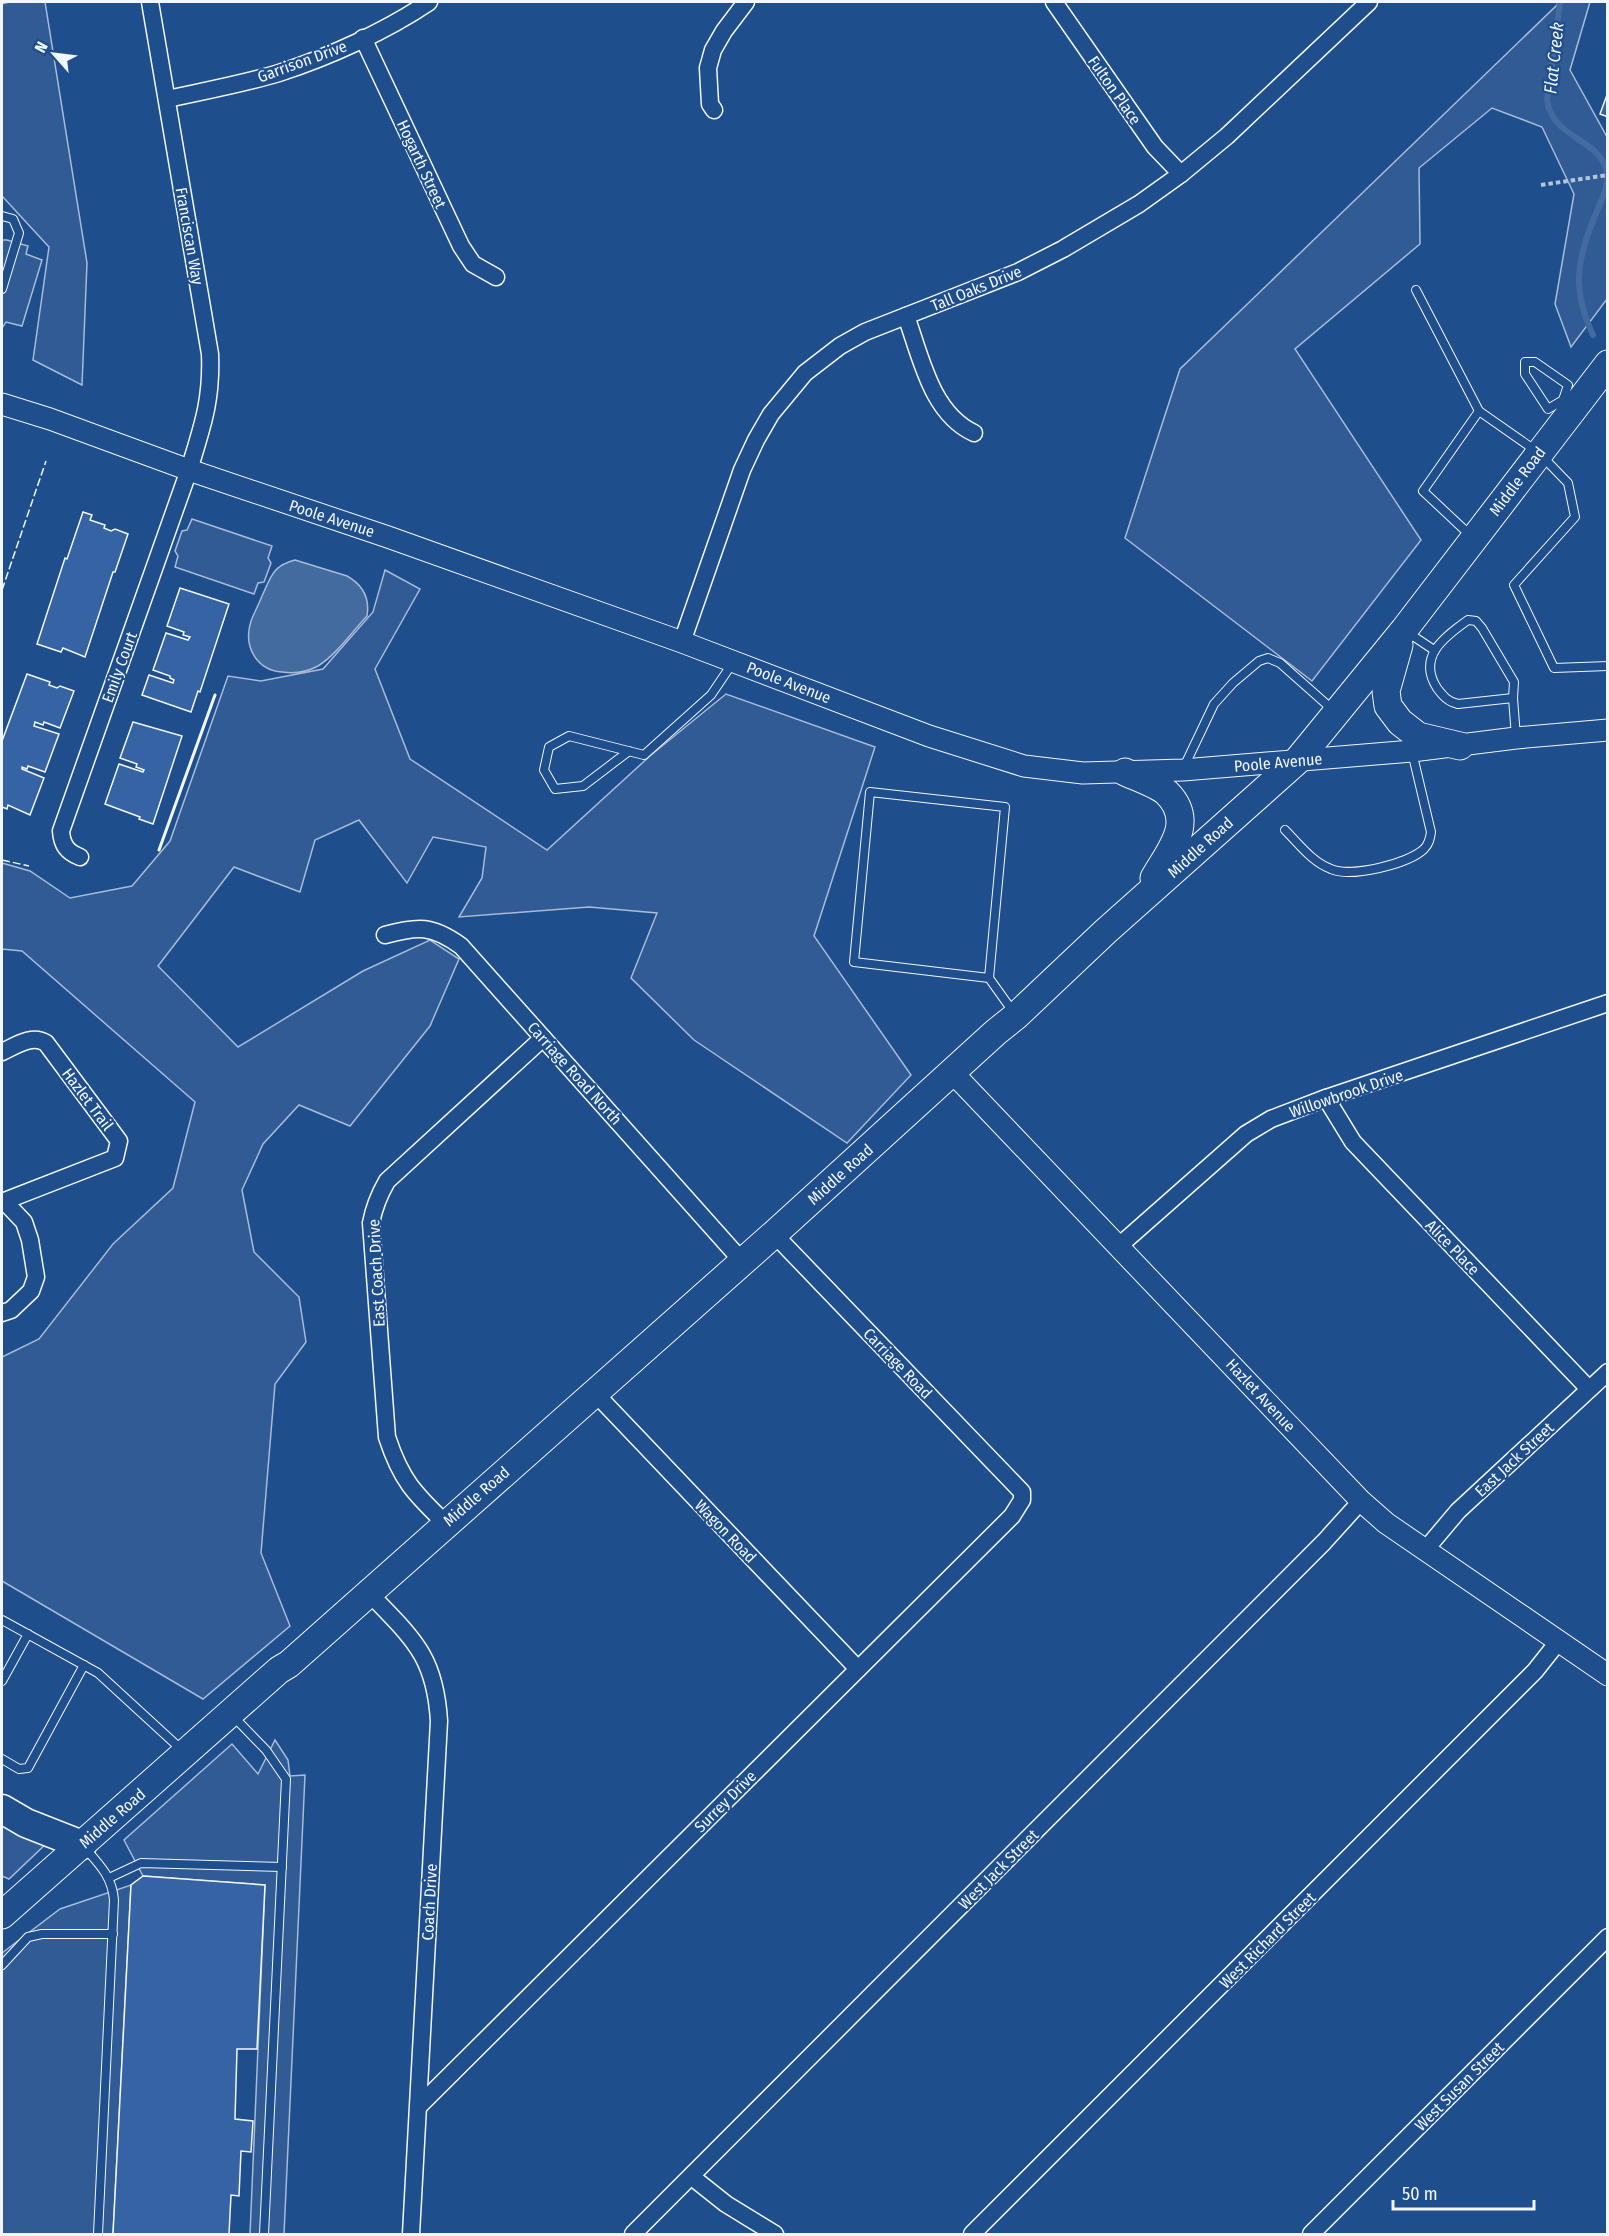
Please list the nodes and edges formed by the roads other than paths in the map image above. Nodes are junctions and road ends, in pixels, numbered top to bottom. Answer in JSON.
{"nodes":[{"id":1,"x":150,"y":2,"type":"edge"},
{"id":2,"x":429,"y":2,"type":"edge"},
{"id":3,"x":746,"y":2,"type":"edge"},
{"id":4,"x":1054,"y":2,"type":"edge"},
{"id":5,"x":1369,"y":2,"type":"edge"},
{"id":6,"x":363,"y":38,"type":"junction"},
{"id":7,"x":167,"y":99,"type":"junction"},
{"id":8,"x":714,"y":110,"type":"dead end"},
{"id":9,"x":1181,"y":174,"type":"junction"},
{"id":10,"x":2,"y":216,"type":"edge"},
{"id":11,"x":496,"y":277,"type":"dead end"},
{"id":12,"x":2,"y":289,"type":"edge"},
{"id":13,"x":1416,"y":290,"type":"dead end"},
{"id":14,"x":906,"y":316,"type":"junction"},
{"id":15,"x":1608,"y":364,"type":"edge"},
{"id":16,"x":1563,"y":401,"type":"junction"},
{"id":17,"x":2,"y":404,"type":"edge"},
{"id":18,"x":1479,"y":411,"type":"junction"},
{"id":19,"x":974,"y":433,"type":"dead end"},
{"id":20,"x":1539,"y":453,"type":"junction"},
{"id":21,"x":189,"y":470,"type":"junction"},
{"id":22,"x":1474,"y":538,"type":"junction"},
{"id":23,"x":1404,"y":630,"type":"junction"},
{"id":24,"x":682,"y":642,"type":"junction"},
{"id":25,"x":1434,"y":650,"type":"junction"},
{"id":26,"x":734,"y":661,"type":"junction"},
{"id":27,"x":1608,"y":666,"type":"edge"},
{"id":28,"x":1513,"y":698,"type":"junction"},
{"id":29,"x":1337,"y":714,"type":"junction"},
{"id":30,"x":1608,"y":730,"type":"edge"},
{"id":31,"x":1516,"y":738,"type":"junction"},
{"id":32,"x":1460,"y":746,"type":"junction"},
{"id":33,"x":629,"y":751,"type":"junction"},
{"id":34,"x":1412,"y":751,"type":"junction"},
{"id":35,"x":1297,"y":761,"type":"junction"},
{"id":36,"x":1183,"y":770,"type":"junction"},
{"id":37,"x":1125,"y":772,"type":"junction"},
{"id":38,"x":1285,"y":830,"type":"dead end"},
{"id":39,"x":80,"y":857,"type":"dead end"},
{"id":40,"x":1141,"y":900,"type":"junction"},
{"id":41,"x":385,"y":935,"type":"dead end"},
{"id":42,"x":989,"y":978,"type":"junction"},
{"id":43,"x":1608,"y":1003,"type":"edge"},
{"id":44,"x":1016,"y":1016,"type":"junction"},
{"id":45,"x":543,"y":1038,"type":"junction"},
{"id":46,"x":2,"y":1052,"type":"edge"},
{"id":47,"x":952,"y":1072,"type":"junction"},
{"id":48,"x":1326,"y":1098,"type":"junction"},
{"id":49,"x":3,"y":1201,"type":"edge"},
{"id":50,"x":774,"y":1234,"type":"junction"},
{"id":51,"x":1119,"y":1246,"type":"junction"},
{"id":52,"x":742,"y":1261,"type":"junction"},
{"id":53,"x":2,"y":1313,"type":"edge"},
{"id":54,"x":1608,"y":1372,"type":"edge"},
{"id":55,"x":1589,"y":1389,"type":"junction"},
{"id":56,"x":594,"y":1392,"type":"junction"},
{"id":57,"x":1022,"y":1492,"type":"joint"},
{"id":58,"x":1361,"y":1501,"type":"junction"},
{"id":59,"x":446,"y":1523,"type":"junction"},
{"id":60,"x":1425,"y":1549,"type":"junction"},
{"id":61,"x":369,"y":1593,"type":"junction"},
{"id":62,"x":2,"y":1620,"type":"edge"},
{"id":63,"x":28,"y":1634,"type":"junction"},
{"id":64,"x":1558,"y":1642,"type":"junction"},
{"id":65,"x":84,"y":1665,"type":"junction"},
{"id":66,"x":858,"y":1669,"type":"junction"},
{"id":67,"x":1608,"y":1675,"type":"edge"},
{"id":68,"x":2,"y":1681,"type":"edge"},
{"id":69,"x":231,"y":1713,"type":"junction"},
{"id":70,"x":186,"y":1753,"type":"junction"},
{"id":71,"x":2,"y":1759,"type":"edge"},
{"id":72,"x":2,"y":1809,"type":"edge"},
{"id":73,"x":82,"y":1845,"type":"junction"},
{"id":74,"x":282,"y":1867,"type":"junction"},
{"id":75,"x":109,"y":1878,"type":"junction"},
{"id":76,"x":2,"y":1916,"type":"edge"},
{"id":77,"x":113,"y":1934,"type":"junction"},
{"id":78,"x":1608,"y":1937,"type":"edge"},
{"id":79,"x":2,"y":1965,"type":"edge"},
{"id":80,"x":419,"y":2106,"type":"junction"},
{"id":81,"x":692,"y":2177,"type":"junction"},
{"id":82,"x":98,"y":2235,"type":"edge"},
{"id":83,"x":264,"y":2235,"type":"edge"},
{"id":84,"x":411,"y":2235,"type":"edge"},
{"id":85,"x":633,"y":2235,"type":"edge"},
{"id":86,"x":775,"y":2235,"type":"edge"},
{"id":87,"x":972,"y":2235,"type":"edge"},
{"id":88,"x":1311,"y":2235,"type":"edge"}],
"edges":[{"from":1,"to":7,"type":"street","name":"Franciscan Way"},
{"from":2,"to":6,"type":"street","name":"Garrison Drive"},
{"from":3,"to":8,"type":"street"},
{"from":4,"to":9,"type":"street","name":"Fulton Place"},
{"from":5,"to":9,"type":"street","name":"Tall Oaks Drive"},
{"from":6,"to":7,"type":"street","name":"Garrison Drive"},
{"from":6,"to":11,"type":"street","name":"Hogarth Street"},
{"from":7,"to":21,"type":"street","name":"Franciscan Way"},
{"from":9,"to":14,"type":"street","name":"Tall Oaks Drive"},
{"from":10,"to":12,"type":"lane"},
{"from":13,"to":18,"type":"lane"},
{"from":14,"to":19,"type":"street"},
{"from":14,"to":24,"type":"street","name":"Tall Oaks Drive"},
{"from":15,"to":16,"type":"main road","name":"Middle Road"},
{"from":16,"to":16,"type":"lane"},
{"from":16,"to":20,"type":"main road","name":"Middle Road"},
{"from":17,"to":21,"type":"street","name":"Poole Avenue"},
{"from":18,"to":20,"type":"lane"},
{"from":18,"to":22,"type":"lane"},
{"from":20,"to":22,"type":"main road","name":"Middle Road"},
{"from":20,"to":27,"type":"lane"},
{"from":21,"to":24,"type":"street","name":"Poole Avenue"},
{"from":21,"to":39,"type":"street","name":"Emily Court"},
{"from":22,"to":23,"type":"main road","name":"Middle Road"},
{"from":23,"to":25,"type":"lane"},
{"from":23,"to":29,"type":"main road","name":"Middle Road"},
{"from":23,"to":32,"type":"main road"},
{"from":24,"to":26,"type":"street","name":"Poole Avenue"},
{"from":25,"to":28,"type":"lane"},
{"from":25,"to":28,"type":"lane"},
{"from":26,"to":33,"type":"lane"},
{"from":26,"to":37,"type":"street","name":"Poole Avenue"},
{"from":28,"to":31,"type":"lane"},
{"from":29,"to":35,"type":"main road","name":"Middle Road"},
{"from":29,"to":36,"type":"lane"},
{"from":30,"to":31,"type":"street","name":"Poole Avenue"},
{"from":31,"to":32,"type":"street","name":"Poole Avenue"},
{"from":32,"to":34,"type":"street","name":"Poole Avenue"},
{"from":33,"to":33,"type":"lane"},
{"from":34,"to":35,"type":"street","name":"Poole Avenue"},
{"from":34,"to":38,"type":"lane"},
{"from":35,"to":36,"type":"street","name":"Poole Avenue"},
{"from":35,"to":40,"type":"main road","name":"Middle Road"},
{"from":36,"to":37,"type":"street","name":"Poole Avenue"},
{"from":37,"to":40,"type":"main road"},
{"from":40,"to":44,"type":"main road","name":"Middle Road"},
{"from":41,"to":45,"type":"street","name":"Carriage Road North"},
{"from":42,"to":42,"type":"lane"},
{"from":42,"to":44,"type":"lane"},
{"from":43,"to":48,"type":"street","name":"Willowbrook Drive"},
{"from":44,"to":47,"type":"main road","name":"Middle Road"},
{"from":45,"to":52,"type":"street","name":"Carriage Road North"},
{"from":45,"to":59,"type":"street","name":"East Coach Drive"},
{"from":46,"to":49,"type":"street","name":"Hazlet Trail"},
{"from":47,"to":50,"type":"main road","name":"Middle Road"},
{"from":47,"to":51,"type":"street","name":"Hazlet Avenue"},
{"from":48,"to":51,"type":"street","name":"Willowbrook Drive"},
{"from":48,"to":55,"type":"street","name":"Alice Place"},
{"from":49,"to":53,"type":"street","name":"Hazlet Trail"},
{"from":50,"to":52,"type":"main road","name":"Middle Road"},
{"from":50,"to":57,"type":"street","name":"Carriage Road"},
{"from":51,"to":58,"type":"street","name":"Hazlet Avenue"},
{"from":52,"to":56,"type":"main road","name":"Middle Road"},
{"from":54,"to":55,"type":"street","name":"East Jack Street"},
{"from":55,"to":60,"type":"street","name":"East Jack Street"},
{"from":56,"to":59,"type":"main road","name":"Middle Road"},
{"from":56,"to":66,"type":"street","name":"Wagon Road"},
{"from":57,"to":66,"type":"street","name":"Surrey Drive"},
{"from":58,"to":60,"type":"street","name":"Hazlet Avenue"},
{"from":58,"to":81,"type":"street","name":"West Jack Street"},
{"from":59,"to":61,"type":"main road","name":"Middle Road"},
{"from":60,"to":64,"type":"street","name":"Hazlet Avenue"},
{"from":61,"to":69,"type":"main road","name":"Middle Road"},
{"from":61,"to":80,"type":"street","name":"Coach Drive"},
{"from":62,"to":63,"type":"lane"},
{"from":63,"to":65,"type":"lane"},
{"from":63,"to":68,"type":"lane"},
{"from":64,"to":67,"type":"street","name":"Hazlet Avenue"},
{"from":64,"to":87,"type":"street","name":"West Richard Street"},
{"from":65,"to":70,"type":"lane"},
{"from":65,"to":71,"type":"lane"},
{"from":66,"to":80,"type":"street","name":"Surrey Drive"},
{"from":69,"to":70,"type":"main road","name":"Middle Road"},
{"from":69,"to":74,"type":"lane"},
{"from":70,"to":73,"type":"main road","name":"Middle Road"},
{"from":72,"to":73,"type":"highway"},
{"from":73,"to":75,"type":"lane"},
{"from":73,"to":76,"type":"main road","name":"Middle Road"},
{"from":74,"to":75,"type":"lane"},
{"from":74,"to":83,"type":"lane"},
{"from":75,"to":77,"type":"lane"},
{"from":77,"to":79,"type":"lane"},
{"from":77,"to":82,"type":"lane"},
{"from":78,"to":88,"type":"street","name":"West Susan Street"},
{"from":80,"to":84,"type":"street","name":"Coach Drive"},
{"from":81,"to":85,"type":"street","name":"West Jack Street"},
{"from":81,"to":86,"type":"street"}]}
